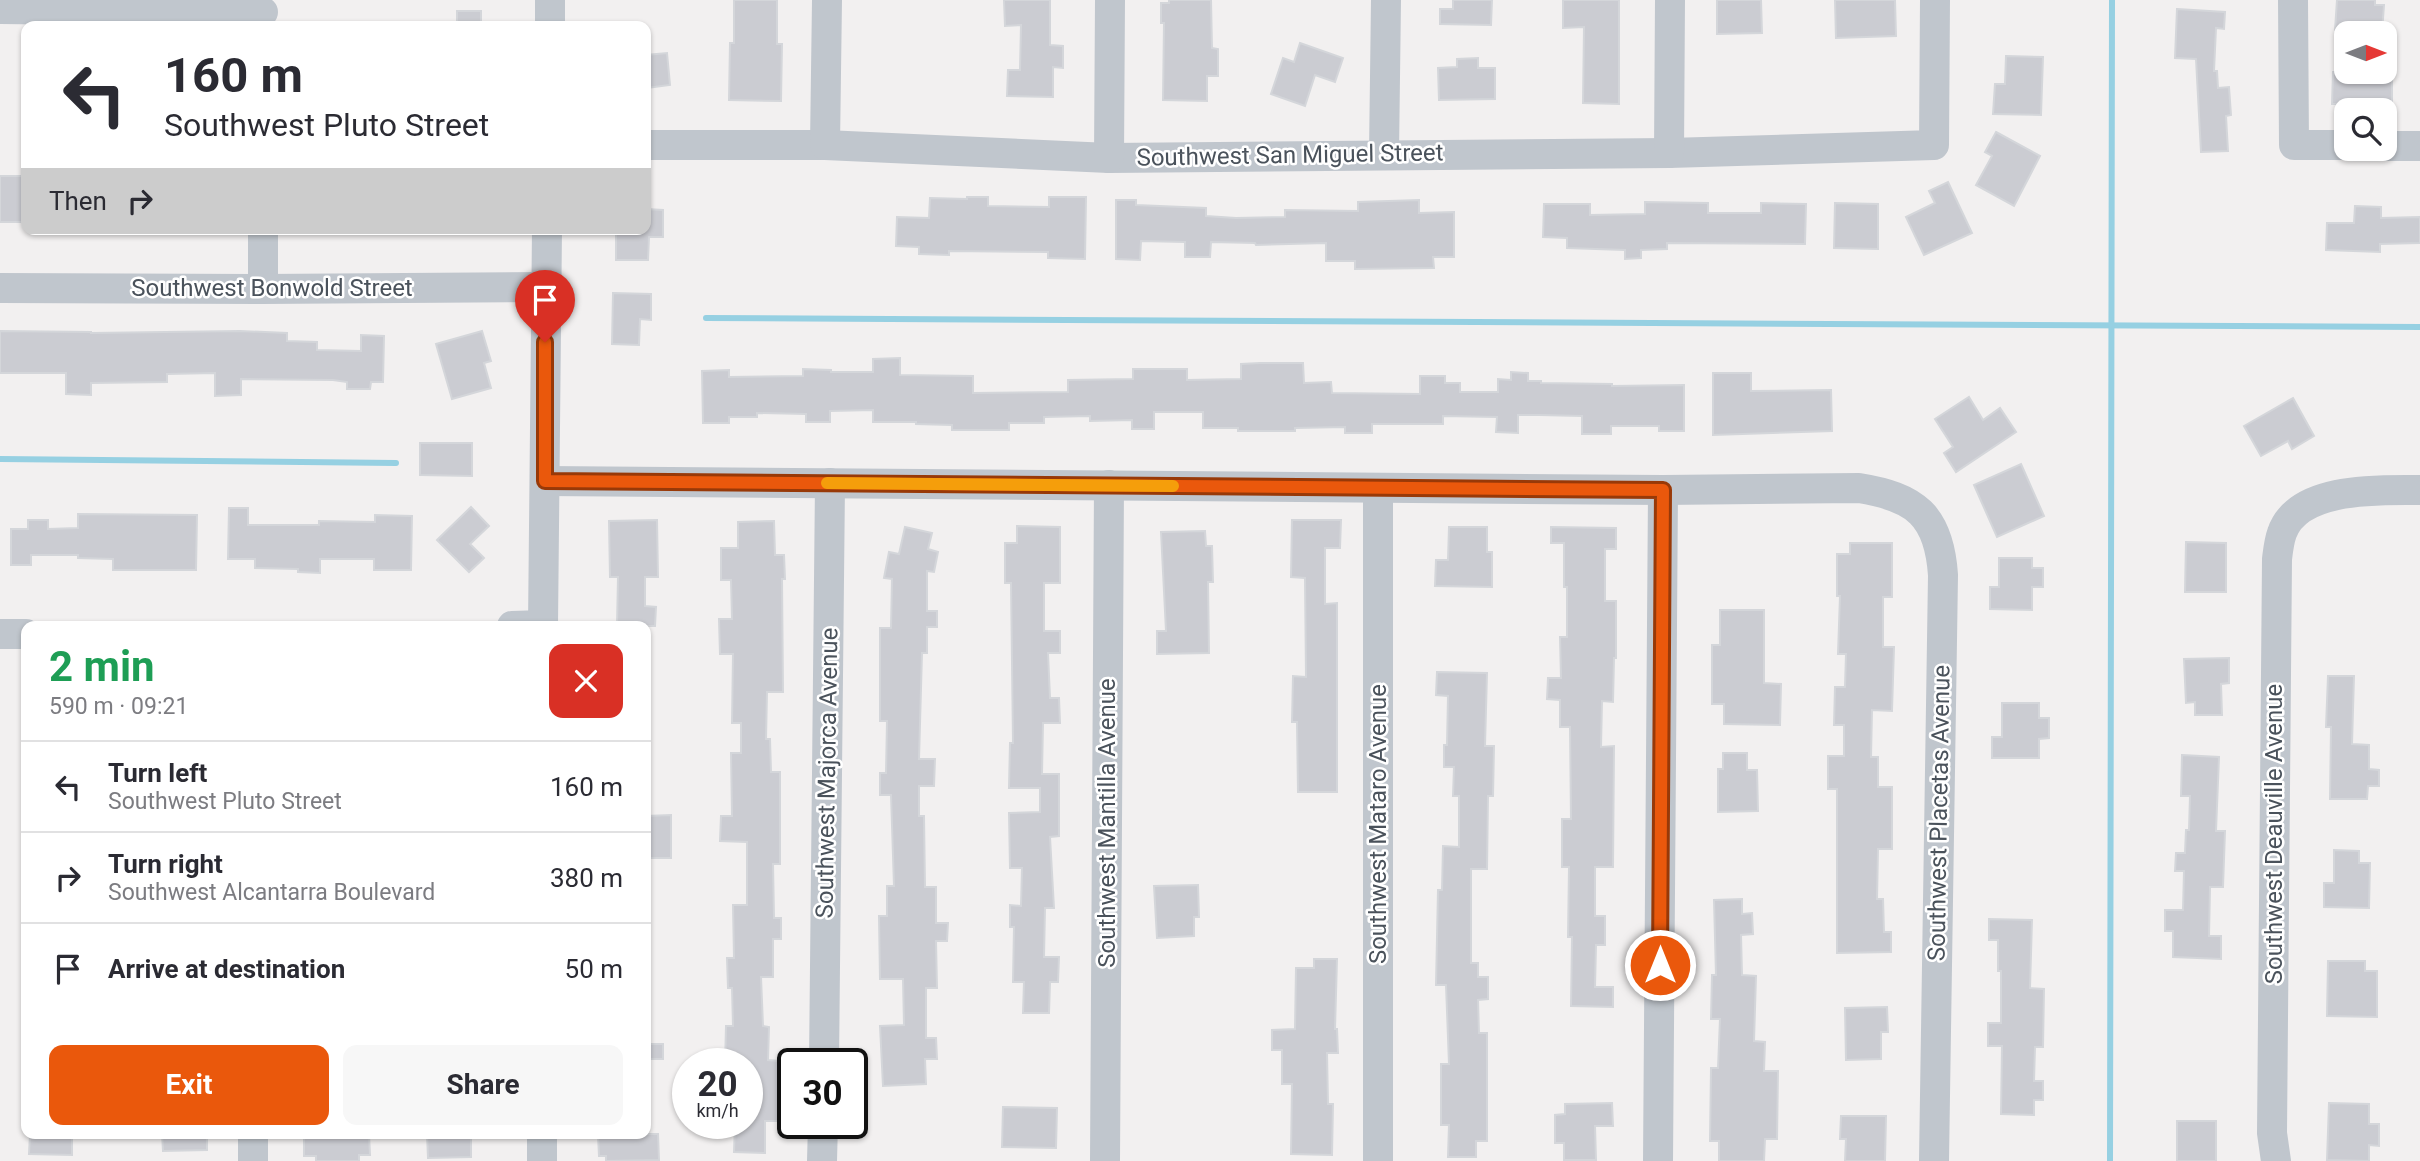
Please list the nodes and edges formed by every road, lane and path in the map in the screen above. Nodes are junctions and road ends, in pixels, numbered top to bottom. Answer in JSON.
{"nodes":[{"id":1,"x":550,"y":0,"type":"edge"},
{"id":2,"x":827,"y":0,"type":"edge"},
{"id":3,"x":1110,"y":0,"type":"edge"},
{"id":4,"x":1386,"y":0,"type":"edge"},
{"id":5,"x":1670,"y":0,"type":"edge"},
{"id":6,"x":1935,"y":0,"type":"edge"},
{"id":7,"x":2293,"y":0,"type":"edge"},
{"id":8,"x":0,"y":9,"type":"edge"},
{"id":9,"x":263,"y":13,"type":"edge"},
{"id":10,"x":550,"y":21,"type":"edge"},
{"id":11,"x":651,"y":145,"type":"edge"},
{"id":12,"x":825,"y":145,"type":"junction"},
{"id":13,"x":2334,"y":145,"type":"edge"},
{"id":14,"x":2397,"y":146,"type":"edge"},
{"id":15,"x":2420,"y":146,"type":"edge"},
{"id":16,"x":1669,"y":153,"type":"junction"},
{"id":17,"x":1384,"y":154,"type":"junction"},
{"id":18,"x":1109,"y":158,"type":"junction"},
{"id":19,"x":263,"y":235,"type":"edge"},
{"id":20,"x":547,"y":235,"type":"edge"},
{"id":21,"x":544,"y":286,"type":"junction"},
{"id":22,"x":0,"y":288,"type":"edge"},
{"id":23,"x":263,"y":289,"type":"junction"},
{"id":24,"x":545,"y":481,"type":"junction"},
{"id":25,"x":830,"y":483,"type":"junction"},
{"id":26,"x":1109,"y":485,"type":"junction"},
{"id":27,"x":1378,"y":488,"type":"junction"},
{"id":28,"x":1663,"y":490,"type":"junction"},
{"id":29,"x":2420,"y":490,"type":"edge"},
{"id":30,"x":543,"y":621,"type":"edge"},
{"id":31,"x":0,"y":634,"type":"edge"},
{"id":32,"x":21,"y":634,"type":"edge"},
{"id":33,"x":824,"y":1048,"type":"edge"},
{"id":34,"x":253,"y":1139,"type":"edge"},
{"id":35,"x":542,"y":1139,"type":"edge"},
{"id":36,"x":823,"y":1139,"type":"edge"},
{"id":37,"x":253,"y":1161,"type":"edge"},
{"id":38,"x":541,"y":1161,"type":"edge"},
{"id":39,"x":822,"y":1161,"type":"edge"},
{"id":40,"x":1105,"y":1161,"type":"edge"},
{"id":41,"x":1378,"y":1161,"type":"edge"},
{"id":42,"x":1658,"y":1161,"type":"edge"},
{"id":43,"x":1934,"y":1161,"type":"edge"},
{"id":44,"x":2276,"y":1161,"type":"edge"}],
"edges":[{"from":1,"to":10,"type":"street"},
{"from":2,"to":12,"type":"street"},
{"from":3,"to":18,"type":"street"},
{"from":4,"to":17,"type":"street"},
{"from":5,"to":16,"type":"street"},
{"from":6,"to":16,"type":"street","name":"Southwest San Miguel Street"},
{"from":7,"to":13,"type":"street"},
{"from":8,"to":9,"type":"street"},
{"from":11,"to":12,"type":"street","name":"Southwest San Miguel Street"},
{"from":12,"to":18,"type":"street","name":"Southwest San Miguel Street"},
{"from":14,"to":15,"type":"street"},
{"from":16,"to":17,"type":"street","name":"Southwest San Miguel Street"},
{"from":17,"to":18,"type":"street","name":"Southwest San Miguel Street"},
{"from":19,"to":23,"type":"street"},
{"from":20,"to":21,"type":"street"},
{"from":21,"to":23,"type":"street","name":"Southwest Bonwold Street"},
{"from":21,"to":24,"type":"street"},
{"from":22,"to":23,"type":"street","name":"Southwest Bonwold Street"},
{"from":24,"to":25,"type":"street","name":"Southwest Placetas Avenue"},
{"from":24,"to":30,"type":"street"},
{"from":25,"to":26,"type":"street","name":"Southwest Placetas Avenue"},
{"from":25,"to":33,"type":"street","name":"Southwest Majorca Avenue"},
{"from":26,"to":27,"type":"street","name":"Southwest Placetas Avenue"},
{"from":26,"to":40,"type":"street","name":"Southwest Mantilla Avenue"},
{"from":27,"to":28,"type":"street","name":"Southwest Placetas Avenue"},
{"from":27,"to":41,"type":"street","name":"Southwest Mataro Avenue"},
{"from":28,"to":42,"type":"street"},
{"from":28,"to":43,"type":"street","name":"Southwest Placetas Avenue"},
{"from":29,"to":44,"type":"street","name":"Southwest Deauville Avenue"},
{"from":31,"to":32,"type":"street"},
{"from":34,"to":37,"type":"street"},
{"from":35,"to":38,"type":"street"},
{"from":36,"to":39,"type":"street"}]}
